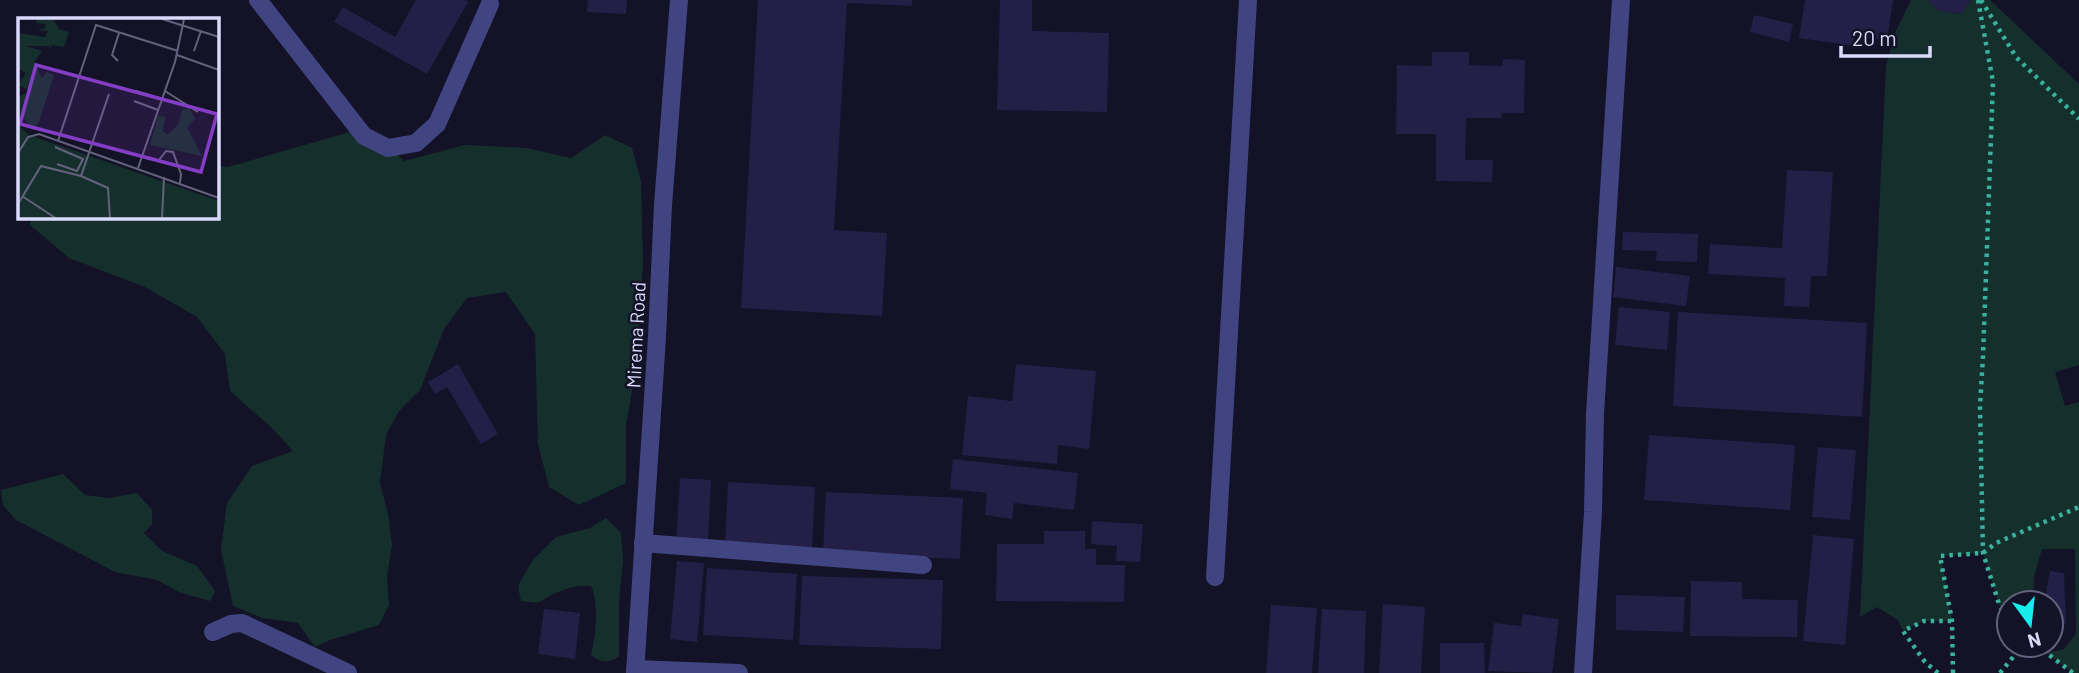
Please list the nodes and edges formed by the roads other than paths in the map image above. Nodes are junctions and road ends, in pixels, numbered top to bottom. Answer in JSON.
{"nodes":[{"id":1,"x":258,"y":0,"type":"edge"},
{"id":2,"x":679,"y":0,"type":"edge"},
{"id":3,"x":1248,"y":0,"type":"edge"},
{"id":4,"x":1621,"y":0,"type":"edge"},
{"id":5,"x":490,"y":4,"type":"dead end"},
{"id":6,"x":643,"y":543,"type":"junction"},
{"id":7,"x":923,"y":565,"type":"dead end"},
{"id":8,"x":1215,"y":577,"type":"dead end"},
{"id":9,"x":213,"y":632,"type":"dead end"},
{"id":10,"x":635,"y":671,"type":"edge"},
{"id":11,"x":348,"y":673,"type":"edge"},
{"id":12,"x":739,"y":673,"type":"edge"},
{"id":13,"x":1583,"y":673,"type":"edge"}],
"edges":[{"from":1,"to":5,"type":"street"},
{"from":2,"to":6,"type":"street","name":"Mirema Road"},
{"from":3,"to":8,"type":"street"},
{"from":4,"to":13,"type":"street"},
{"from":6,"to":7,"type":"street"},
{"from":6,"to":10,"type":"street","name":"Mirema Road"},
{"from":9,"to":11,"type":"street"},
{"from":10,"to":12,"type":"street"}]}
